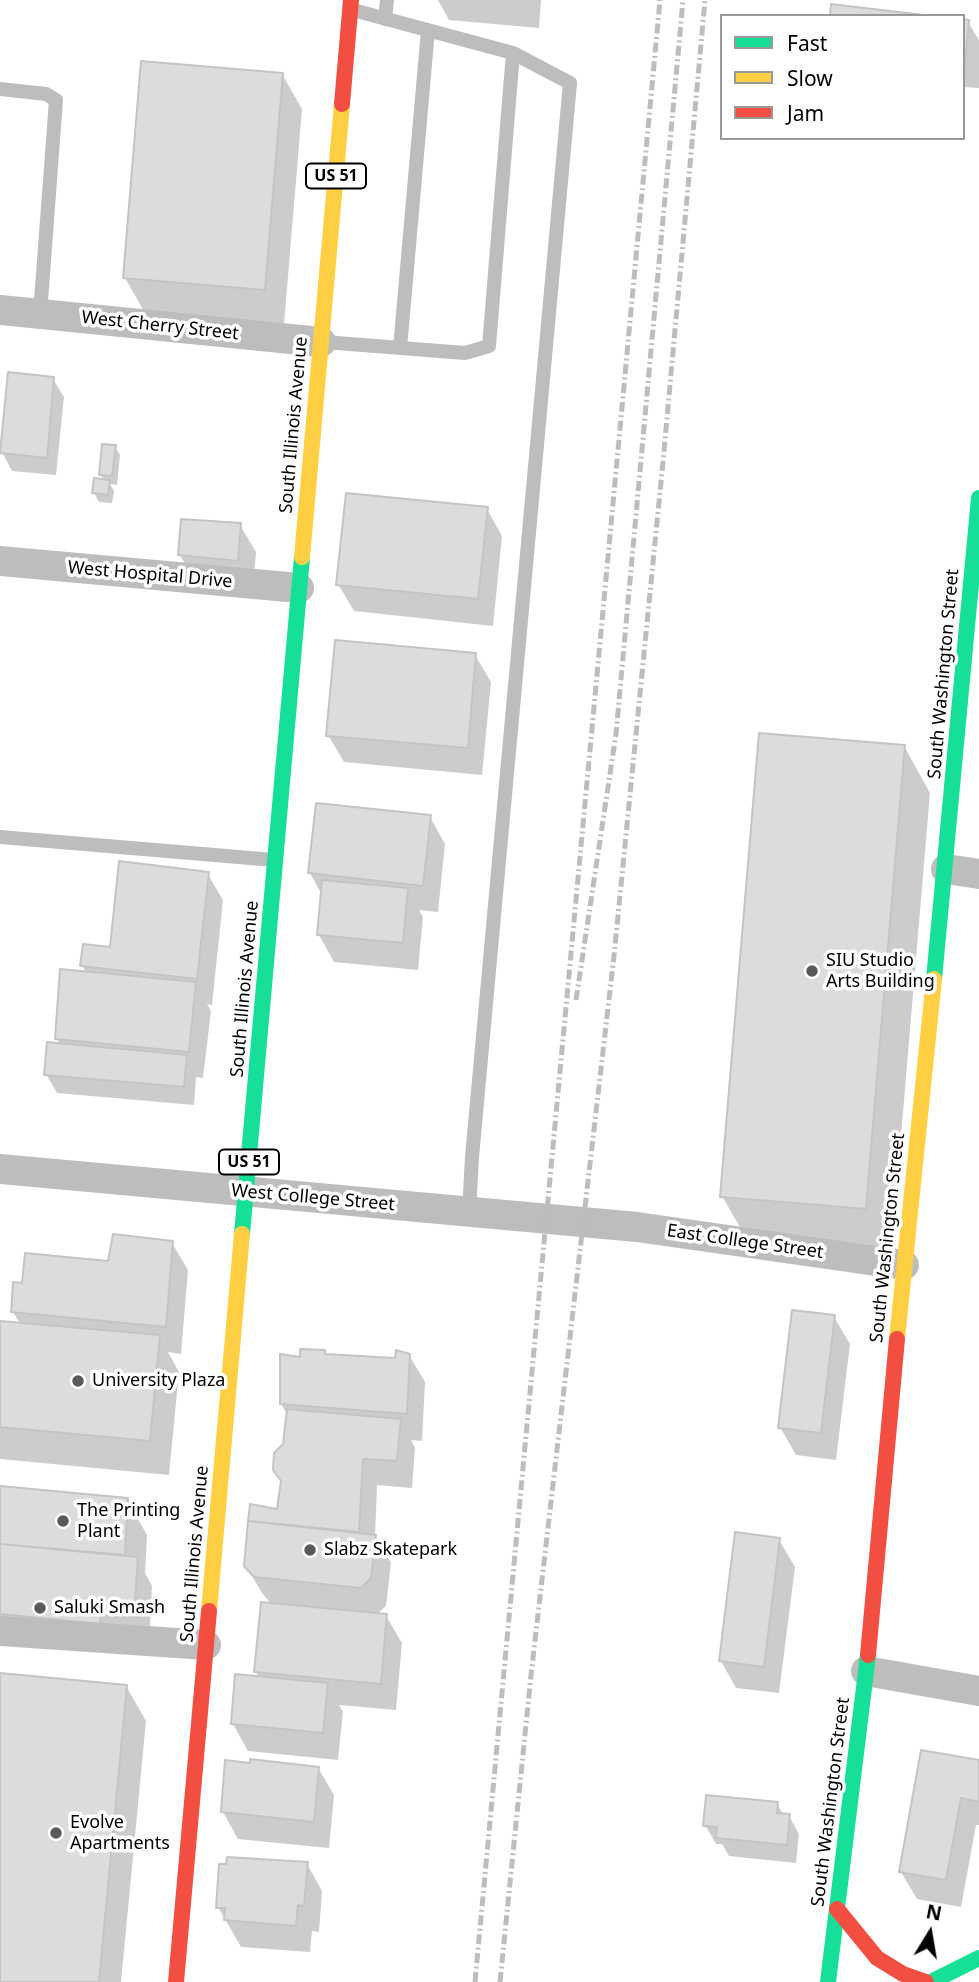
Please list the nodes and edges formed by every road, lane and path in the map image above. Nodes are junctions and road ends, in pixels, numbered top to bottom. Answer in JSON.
{"nodes":[{"id":1,"x":387,"y":0,"type":"edge"},
{"id":2,"x":351,"y":5,"type":"edge"},
{"id":3,"x":385,"y":19,"type":"junction"},
{"id":4,"x":428,"y":30,"type":"junction"},
{"id":5,"x":513,"y":53,"type":"junction"},
{"id":6,"x":0,"y":89,"type":"edge"},
{"id":7,"x":0,"y":310,"type":"edge"},
{"id":8,"x":40,"y":314,"type":"junction"},
{"id":9,"x":321,"y":342,"type":"junction"},
{"id":10,"x":400,"y":348,"type":"junction"},
{"id":11,"x":979,"y":498,"type":"edge"},
{"id":12,"x":0,"y":561,"type":"edge"},
{"id":13,"x":299,"y":588,"type":"junction"},
{"id":14,"x":0,"y":837,"type":"edge"},
{"id":15,"x":276,"y":860,"type":"junction"},
{"id":16,"x":946,"y":869,"type":"junction"},
{"id":17,"x":979,"y":874,"type":"edge"},
{"id":18,"x":0,"y":1169,"type":"edge"},
{"id":19,"x":246,"y":1192,"type":"junction"},
{"id":20,"x":469,"y":1212,"type":"junction"},
{"id":21,"x":585,"y":1223,"type":"joint"},
{"id":22,"x":904,"y":1265,"type":"junction"},
{"id":23,"x":0,"y":1631,"type":"edge"},
{"id":24,"x":206,"y":1645,"type":"junction"},
{"id":25,"x":866,"y":1671,"type":"junction"},
{"id":26,"x":979,"y":1691,"type":"edge"},
{"id":27,"x":837,"y":1909,"type":"junction"},
{"id":28,"x":979,"y":1958,"type":"edge"},
{"id":29,"x":176,"y":1982,"type":"edge"},
{"id":30,"x":828,"y":1982,"type":"edge"},
{"id":31,"x":928,"y":1982,"type":"edge"}],
"edges":[{"from":1,"to":3,"type":"lane"},
{"from":2,"to":3,"type":"lane"},
{"from":2,"to":9,"type":"main road","name":"South Illinois Avenue","number":"US 51"},
{"from":3,"to":4,"type":"lane"},
{"from":4,"to":5,"type":"lane"},
{"from":4,"to":10,"type":"lane"},
{"from":5,"to":10,"type":"lane"},
{"from":5,"to":20,"type":"lane"},
{"from":6,"to":8,"type":"lane"},
{"from":7,"to":8,"type":"street","name":"West Cherry Street"},
{"from":8,"to":9,"type":"street","name":"West Cherry Street"},
{"from":9,"to":10,"type":"lane"},
{"from":9,"to":13,"type":"main road","name":"South Illinois Avenue","number":"US 51"},
{"from":11,"to":16,"type":"main road","name":"South Washington Street"},
{"from":12,"to":13,"type":"street","name":"West Hospital Drive"},
{"from":13,"to":15,"type":"main road","name":"South Illinois Avenue","number":"US 51"},
{"from":14,"to":15,"type":"lane"},
{"from":15,"to":19,"type":"main road","name":"South Illinois Avenue","number":"US 51"},
{"from":16,"to":17,"type":"street"},
{"from":16,"to":22,"type":"main road","name":"South Washington Street"},
{"from":18,"to":19,"type":"street","name":"West College Street"},
{"from":19,"to":20,"type":"street","name":"West College Street"},
{"from":19,"to":24,"type":"main road","name":"South Illinois Avenue","number":"US 51"},
{"from":20,"to":21,"type":"street","name":"West College Street"},
{"from":21,"to":22,"type":"street","name":"East College Street"},
{"from":22,"to":25,"type":"main road","name":"South Washington Street"},
{"from":23,"to":24,"type":"street"},
{"from":24,"to":29,"type":"main road","name":"South Illinois Avenue","number":"US 51"},
{"from":25,"to":26,"type":"street"},
{"from":25,"to":27,"type":"main road","name":"South Washington Street"},
{"from":27,"to":30,"type":"main road","name":"South Washington Street"},
{"from":27,"to":31,"type":"main road"},
{"from":28,"to":31,"type":"main road"}]}
